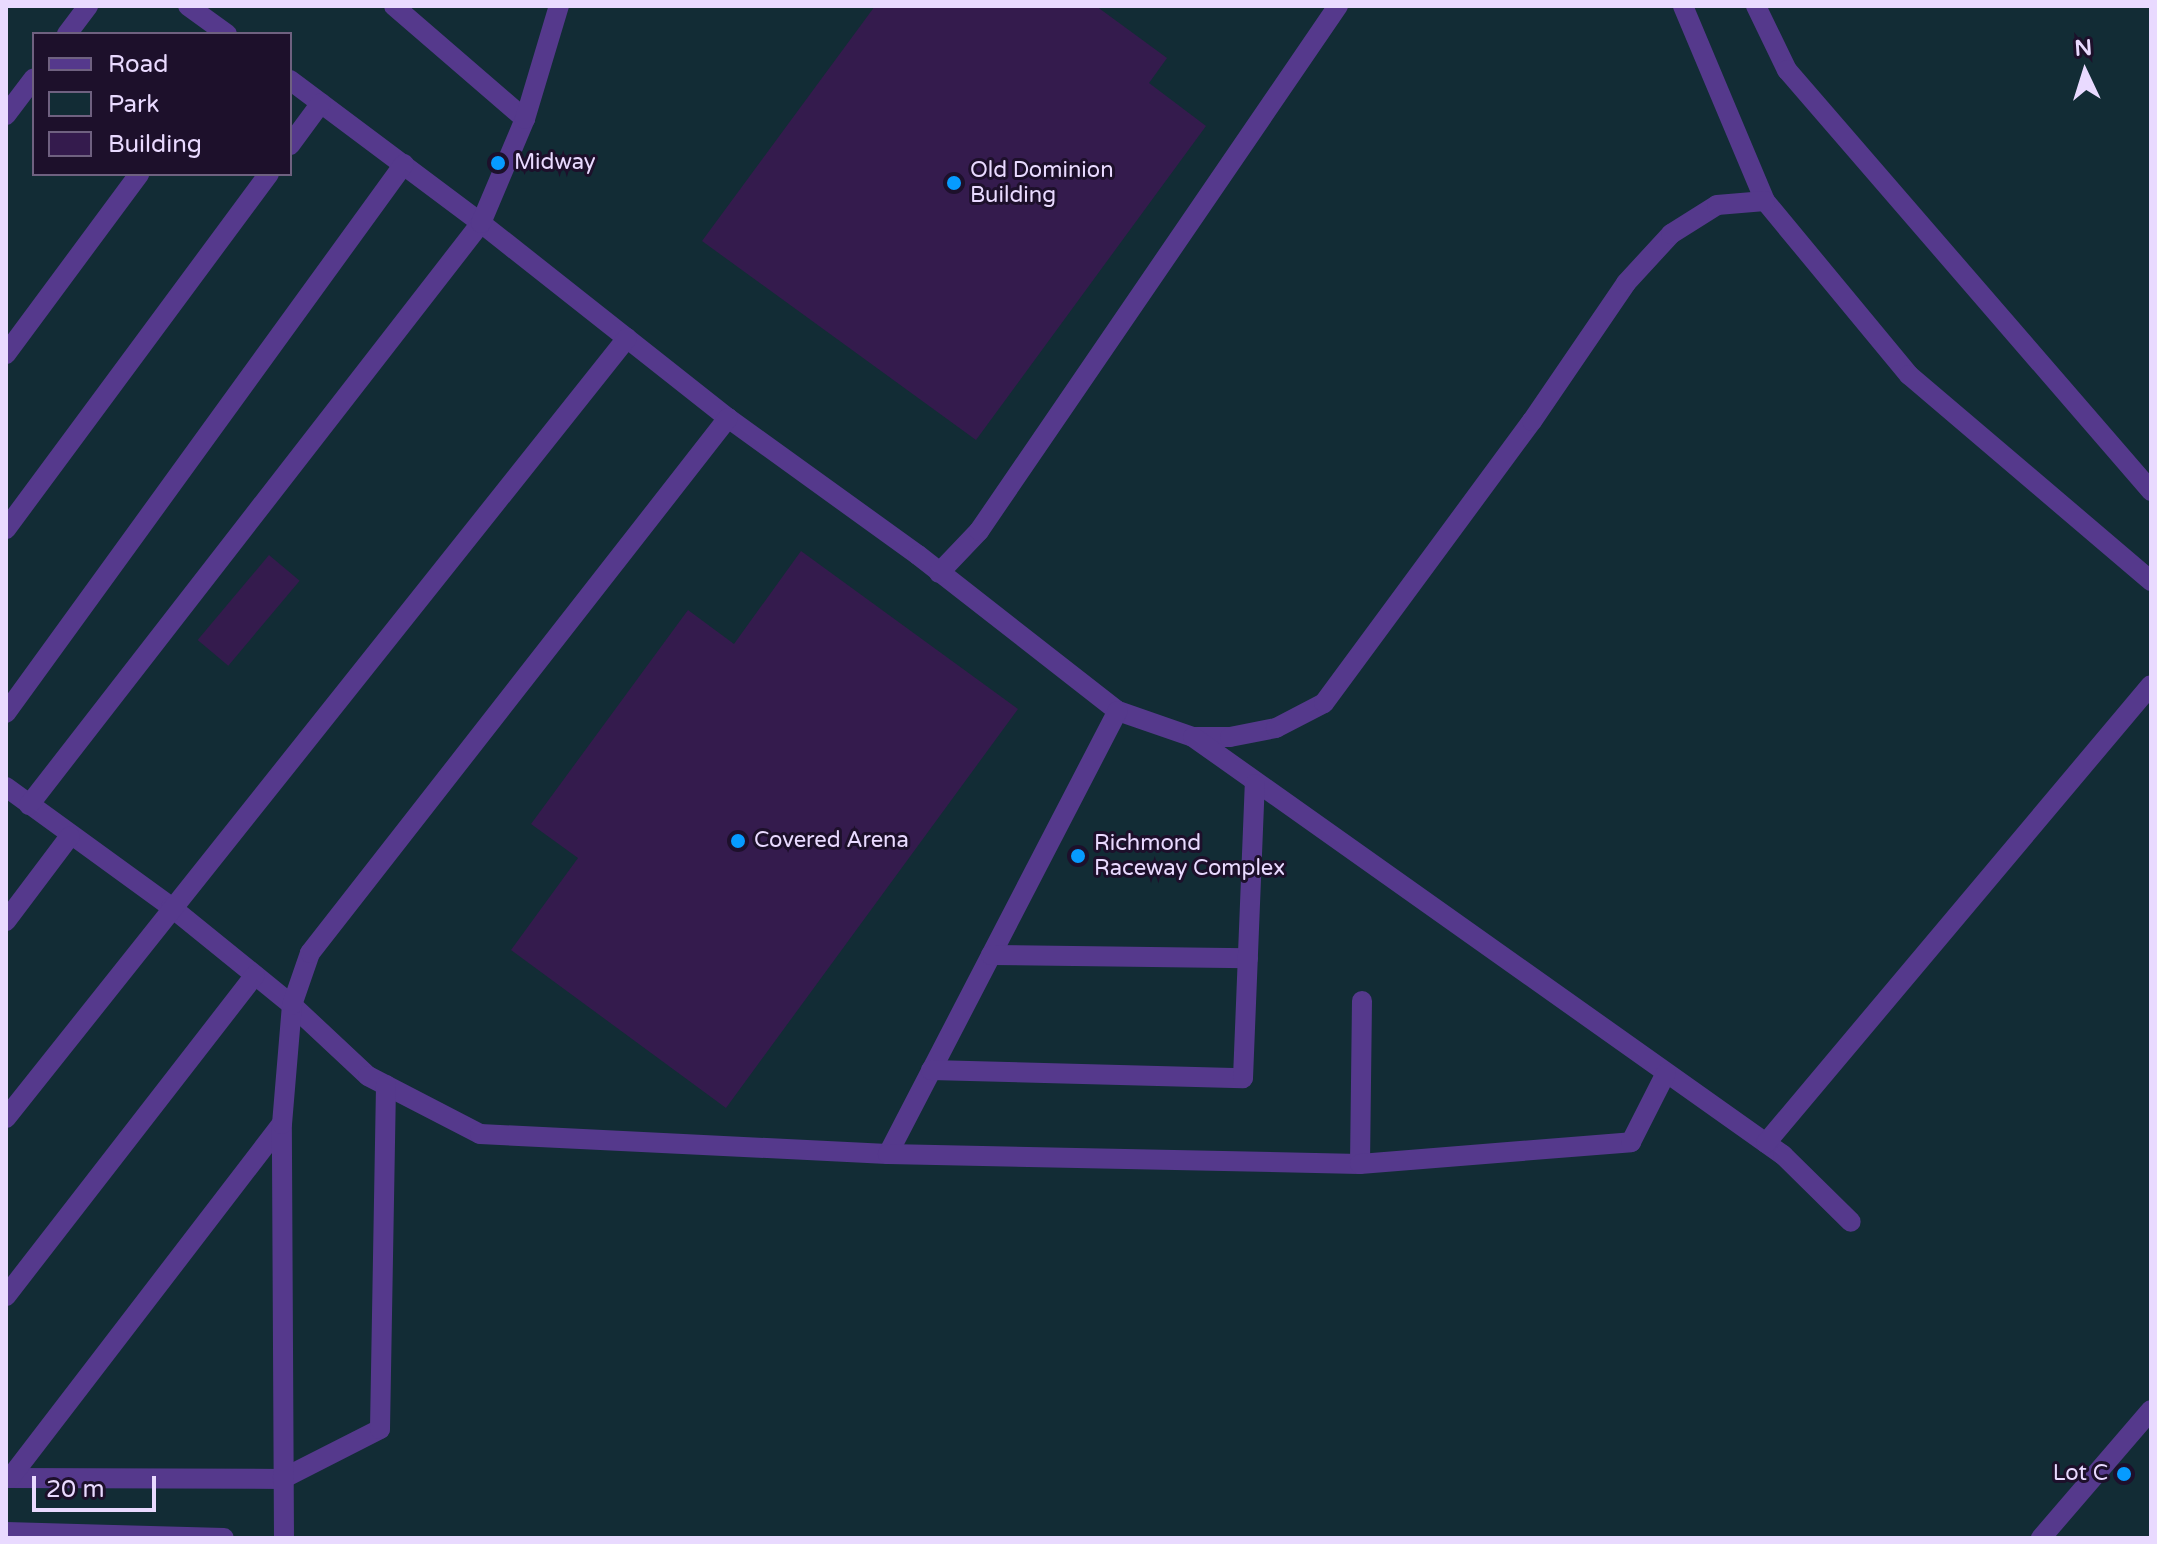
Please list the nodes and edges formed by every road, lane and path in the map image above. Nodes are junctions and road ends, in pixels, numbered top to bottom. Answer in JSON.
{"nodes":[{"id":1,"x":88,"y":6,"type":"edge"},
{"id":2,"x":188,"y":6,"type":"edge"},
{"id":3,"x":394,"y":6,"type":"edge"},
{"id":4,"x":559,"y":6,"type":"edge"},
{"id":5,"x":1338,"y":6,"type":"edge"},
{"id":6,"x":1683,"y":6,"type":"edge"},
{"id":7,"x":1756,"y":6,"type":"edge"},
{"id":8,"x":68,"y":32,"type":"edge"},
{"id":9,"x":224,"y":32,"type":"edge"},
{"id":10,"x":32,"y":81,"type":"edge"},
{"id":11,"x":292,"y":81,"type":"edge"},
{"id":12,"x":321,"y":103,"type":"junction"},
{"id":13,"x":6,"y":115,"type":"edge"},
{"id":14,"x":525,"y":119,"type":"junction"},
{"id":15,"x":292,"y":142,"type":"edge"},
{"id":16,"x":404,"y":164,"type":"junction"},
{"id":17,"x":138,"y":176,"type":"edge"},
{"id":18,"x":268,"y":176,"type":"edge"},
{"id":19,"x":1765,"y":201,"type":"junction"},
{"id":20,"x":481,"y":223,"type":"junction"},
{"id":21,"x":627,"y":338,"type":"junction"},
{"id":22,"x":6,"y":354,"type":"edge"},
{"id":23,"x":728,"y":418,"type":"junction"},
{"id":24,"x":2151,"y":491,"type":"edge"},
{"id":25,"x":6,"y":529,"type":"edge"},
{"id":26,"x":939,"y":573,"type":"junction"},
{"id":27,"x":2151,"y":581,"type":"edge"},
{"id":28,"x":2151,"y":685,"type":"edge"},
{"id":29,"x":1118,"y":711,"type":"junction"},
{"id":30,"x":6,"y":713,"type":"edge"},
{"id":31,"x":1193,"y":737,"type":"junction"},
{"id":32,"x":1255,"y":784,"type":"junction"},
{"id":33,"x":6,"y":787,"type":"edge"},
{"id":34,"x":29,"y":805,"type":"junction"},
{"id":35,"x":70,"y":836,"type":"junction"},
{"id":36,"x":171,"y":907,"type":"junction"},
{"id":37,"x":6,"y":921,"type":"edge"},
{"id":38,"x":991,"y":955,"type":"junction"},
{"id":39,"x":1248,"y":958,"type":"junction"},
{"id":40,"x":255,"y":975,"type":"junction"},
{"id":41,"x":1362,"y":1001,"type":"dead end"},
{"id":42,"x":292,"y":1005,"type":"junction"},
{"id":43,"x":931,"y":1070,"type":"junction"},
{"id":44,"x":1666,"y":1073,"type":"junction"},
{"id":45,"x":386,"y":1085,"type":"junction"},
{"id":46,"x":6,"y":1118,"type":"edge"},
{"id":47,"x":282,"y":1124,"type":"junction"},
{"id":48,"x":1766,"y":1143,"type":"junction"},
{"id":49,"x":888,"y":1154,"type":"junction"},
{"id":50,"x":1360,"y":1164,"type":"junction"},
{"id":51,"x":1851,"y":1222,"type":"dead end"},
{"id":52,"x":6,"y":1296,"type":"edge"},
{"id":53,"x":2151,"y":1410,"type":"edge"},
{"id":54,"x":8,"y":1478,"type":"edge"},
{"id":55,"x":282,"y":1479,"type":"junction"},
{"id":56,"x":6,"y":1532,"type":"edge"},
{"id":57,"x":224,"y":1538,"type":"edge"},
{"id":58,"x":284,"y":1538,"type":"edge"},
{"id":59,"x":2041,"y":1538,"type":"edge"}],
"edges":[{"from":1,"to":8,"type":"street"},
{"from":2,"to":9,"type":"street"},
{"from":3,"to":14,"type":"street"},
{"from":4,"to":14,"type":"street"},
{"from":5,"to":26,"type":"street"},
{"from":6,"to":19,"type":"street"},
{"from":7,"to":24,"type":"street"},
{"from":10,"to":13,"type":"street"},
{"from":11,"to":12,"type":"street"},
{"from":12,"to":15,"type":"street"},
{"from":12,"to":16,"type":"street"},
{"from":14,"to":20,"type":"street"},
{"from":16,"to":20,"type":"street"},
{"from":16,"to":30,"type":"street"},
{"from":17,"to":22,"type":"street"},
{"from":18,"to":25,"type":"street"},
{"from":19,"to":27,"type":"street"},
{"from":19,"to":31,"type":"street"},
{"from":20,"to":21,"type":"street"},
{"from":20,"to":34,"type":"street"},
{"from":21,"to":23,"type":"street"},
{"from":21,"to":36,"type":"street"},
{"from":23,"to":26,"type":"street"},
{"from":23,"to":42,"type":"street"},
{"from":26,"to":29,"type":"street"},
{"from":28,"to":48,"type":"street"},
{"from":29,"to":31,"type":"street"},
{"from":29,"to":38,"type":"street"},
{"from":31,"to":32,"type":"street"},
{"from":32,"to":39,"type":"street"},
{"from":32,"to":44,"type":"street"},
{"from":33,"to":34,"type":"street"},
{"from":34,"to":35,"type":"street"},
{"from":35,"to":36,"type":"street"},
{"from":35,"to":37,"type":"street"},
{"from":36,"to":40,"type":"street"},
{"from":36,"to":46,"type":"street"},
{"from":38,"to":39,"type":"street"},
{"from":38,"to":43,"type":"street"},
{"from":39,"to":43,"type":"street"},
{"from":40,"to":42,"type":"street"},
{"from":40,"to":52,"type":"street"},
{"from":41,"to":50,"type":"street"},
{"from":42,"to":45,"type":"street"},
{"from":42,"to":47,"type":"street"},
{"from":43,"to":49,"type":"street"},
{"from":44,"to":48,"type":"street"},
{"from":44,"to":50,"type":"street"},
{"from":45,"to":49,"type":"street"},
{"from":45,"to":55,"type":"street"},
{"from":47,"to":54,"type":"street"},
{"from":47,"to":55,"type":"street"},
{"from":48,"to":51,"type":"street"},
{"from":49,"to":50,"type":"street"},
{"from":53,"to":59,"type":"street"},
{"from":54,"to":55,"type":"street"},
{"from":55,"to":58,"type":"street"},
{"from":56,"to":57,"type":"street"}]}
